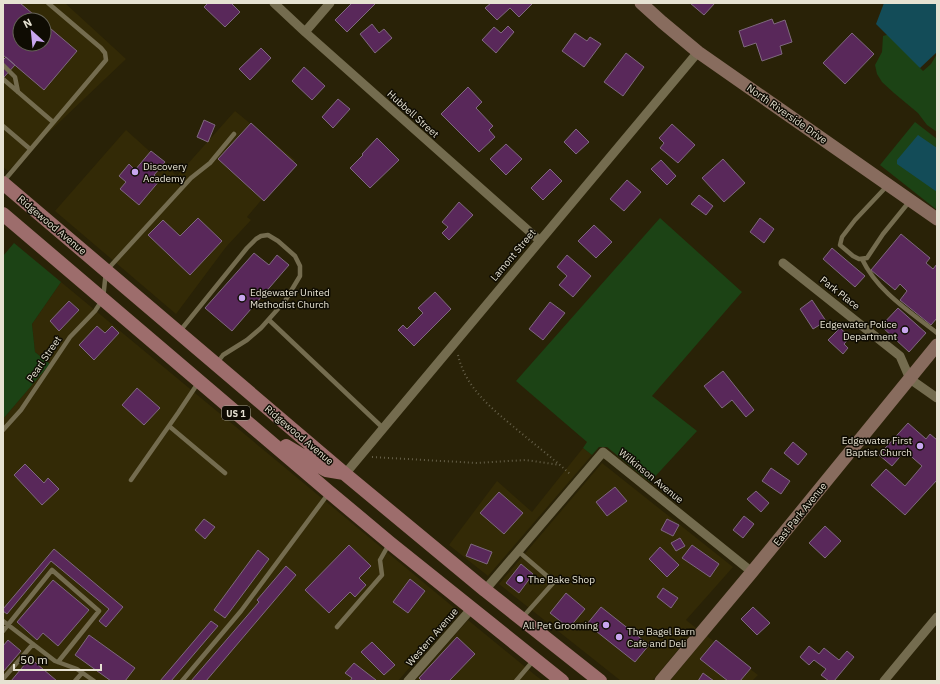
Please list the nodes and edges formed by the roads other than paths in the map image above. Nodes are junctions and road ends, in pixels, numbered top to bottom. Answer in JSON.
{"nodes":[{"id":1,"x":48,"y":3,"type":"edge"},
{"id":2,"x":274,"y":3,"type":"edge"},
{"id":3,"x":330,"y":3,"type":"edge"},
{"id":4,"x":641,"y":3,"type":"edge"},
{"id":5,"x":305,"y":32,"type":"junction"},
{"id":6,"x":698,"y":52,"type":"junction"},
{"id":7,"x":3,"y":65,"type":"edge"},
{"id":8,"x":3,"y":79,"type":"edge"},
{"id":9,"x":18,"y":92,"type":"junction"},
{"id":10,"x":53,"y":122,"type":"junction"},
{"id":11,"x":3,"y":126,"type":"edge"},
{"id":12,"x":234,"y":134,"type":"dead end"},
{"id":13,"x":30,"y":149,"type":"junction"},
{"id":14,"x":3,"y":182,"type":"edge"},
{"id":15,"x":888,"y":185,"type":"junction"},
{"id":16,"x":910,"y":200,"type":"junction"},
{"id":17,"x":3,"y":214,"type":"edge"},
{"id":18,"x":937,"y":219,"type":"edge"},
{"id":19,"x":540,"y":240,"type":"junction"},
{"id":20,"x":862,"y":259,"type":"junction"},
{"id":21,"x":783,"y":262,"type":"dead end"},
{"id":22,"x":106,"y":271,"type":"junction"},
{"id":23,"x":103,"y":299,"type":"junction"},
{"id":24,"x":269,"y":320,"type":"junction"},
{"id":25,"x":179,"y":333,"type":"junction"},
{"id":26,"x":937,"y":333,"type":"edge"},
{"id":27,"x":937,"y":345,"type":"edge"},
{"id":28,"x":216,"y":364,"type":"junction"},
{"id":29,"x":910,"y":379,"type":"junction"},
{"id":30,"x":199,"y":382,"type":"junction"},
{"id":31,"x":937,"y":398,"type":"edge"},
{"id":32,"x":169,"y":426,"type":"junction"},
{"id":33,"x":383,"y":428,"type":"junction"},
{"id":34,"x":3,"y":430,"type":"edge"},
{"id":35,"x":266,"y":439,"type":"junction"},
{"id":36,"x":225,"y":473,"type":"dead end"},
{"id":37,"x":345,"y":474,"type":"junction"},
{"id":38,"x":131,"y":480,"type":"dead end"},
{"id":39,"x":329,"y":492,"type":"junction"},
{"id":40,"x":390,"y":543,"type":"junction"},
{"id":41,"x":518,"y":551,"type":"junction"},
{"id":42,"x":752,"y":572,"type":"junction"},
{"id":43,"x":484,"y":590,"type":"junction"},
{"id":44,"x":472,"y":608,"type":"junction"},
{"id":45,"x":937,"y":617,"type":"edge"},
{"id":46,"x":521,"y":619,"type":"junction"},
{"id":47,"x":3,"y":621,"type":"edge"},
{"id":48,"x":8,"y":625,"type":"junction"},
{"id":49,"x":337,"y":627,"type":"dead end"},
{"id":50,"x":3,"y":631,"type":"edge"},
{"id":51,"x":33,"y":644,"type":"junction"},
{"id":52,"x":534,"y":659,"type":"junction"},
{"id":53,"x":58,"y":662,"type":"junction"},
{"id":54,"x":82,"y":672,"type":"junction"},
{"id":55,"x":3,"y":679,"type":"edge"},
{"id":56,"x":75,"y":681,"type":"edge"},
{"id":57,"x":94,"y":681,"type":"edge"},
{"id":58,"x":182,"y":681,"type":"edge"},
{"id":59,"x":408,"y":681,"type":"edge"},
{"id":60,"x":516,"y":681,"type":"edge"},
{"id":61,"x":562,"y":681,"type":"edge"},
{"id":62,"x":600,"y":681,"type":"edge"},
{"id":63,"x":661,"y":681,"type":"edge"},
{"id":64,"x":884,"y":681,"type":"edge"}],
"edges":[{"from":1,"to":10,"type":"lane"},
{"from":2,"to":5,"type":"street","name":"Hubbell Street"},
{"from":3,"to":5,"type":"street"},
{"from":4,"to":6,"type":"street","name":"North Riverside Drive"},
{"from":5,"to":19,"type":"street","name":"Hubbell Street"},
{"from":6,"to":15,"type":"street","name":"North Riverside Drive"},
{"from":6,"to":19,"type":"street","name":"Lamont Street"},
{"from":7,"to":9,"type":"lane"},
{"from":8,"to":9,"type":"lane"},
{"from":9,"to":10,"type":"lane"},
{"from":10,"to":13,"type":"lane"},
{"from":11,"to":13,"type":"lane"},
{"from":12,"to":22,"type":"lane"},
{"from":13,"to":14,"type":"lane"},
{"from":14,"to":22,"type":"main road","name":"Ridgewood Avenue","number":"US 1"},
{"from":15,"to":16,"type":"street","name":"North Riverside Drive"},
{"from":15,"to":20,"type":"lane"},
{"from":16,"to":18,"type":"street","name":"North Riverside Drive"},
{"from":16,"to":20,"type":"lane"},
{"from":17,"to":23,"type":"main road","number":"US 1"},
{"from":19,"to":33,"type":"street","name":"Lamont Street"},
{"from":20,"to":26,"type":"lane"},
{"from":21,"to":29,"type":"street","name":"Park Place"},
{"from":22,"to":23,"type":"lane"},
{"from":22,"to":25,"type":"main road","name":"Ridgewood Avenue","number":"US 1"},
{"from":23,"to":30,"type":"main road","number":"US 1"},
{"from":23,"to":34,"type":"lane","name":"Pearl Street"},
{"from":24,"to":25,"type":"lane"},
{"from":24,"to":28,"type":"lane"},
{"from":24,"to":33,"type":"lane"},
{"from":25,"to":28,"type":"main road","name":"Ridgewood Avenue","number":"US 1"},
{"from":27,"to":29,"type":"street","name":"East Park Avenue"},
{"from":28,"to":37,"type":"main road","name":"Ridgewood Avenue","number":"US 1"},
{"from":29,"to":31,"type":"street"},
{"from":29,"to":42,"type":"street","name":"East Park Avenue"},
{"from":30,"to":32,"type":"lane"},
{"from":30,"to":35,"type":"main road","number":"US 1"},
{"from":32,"to":36,"type":"lane"},
{"from":32,"to":38,"type":"lane"},
{"from":33,"to":37,"type":"street","name":"Lamont Street"},
{"from":35,"to":37,"type":"main road"},
{"from":35,"to":39,"type":"main road","number":"US 1"},
{"from":37,"to":43,"type":"main road","name":"Ridgewood Avenue","number":"US 1"},
{"from":39,"to":40,"type":"main road","number":"US 1"},
{"from":39,"to":58,"type":"lane"},
{"from":40,"to":44,"type":"main road","number":"US 1"},
{"from":40,"to":49,"type":"lane"},
{"from":41,"to":42,"type":"street","name":"Wilkinson Avenue"},
{"from":41,"to":43,"type":"street","name":"Wilkinson Avenue"},
{"from":41,"to":46,"type":"lane"},
{"from":42,"to":63,"type":"street","name":"East Park Avenue"},
{"from":43,"to":46,"type":"main road","name":"Ridgewood Avenue","number":"US 1"},
{"from":44,"to":52,"type":"main road","number":"US 1"},
{"from":44,"to":59,"type":"street","name":"Western Avenue"},
{"from":45,"to":64,"type":"street"},
{"from":46,"to":62,"type":"main road","name":"Ridgewood Avenue","number":"US 1"},
{"from":47,"to":48,"type":"lane"},
{"from":48,"to":50,"type":"lane"},
{"from":48,"to":51,"type":"lane"},
{"from":48,"to":53,"type":"lane"},
{"from":51,"to":53,"type":"lane"},
{"from":51,"to":55,"type":"lane"},
{"from":52,"to":60,"type":"lane"},
{"from":52,"to":61,"type":"main road","number":"US 1"},
{"from":53,"to":54,"type":"lane"},
{"from":54,"to":56,"type":"lane"},
{"from":54,"to":57,"type":"lane"}]}
